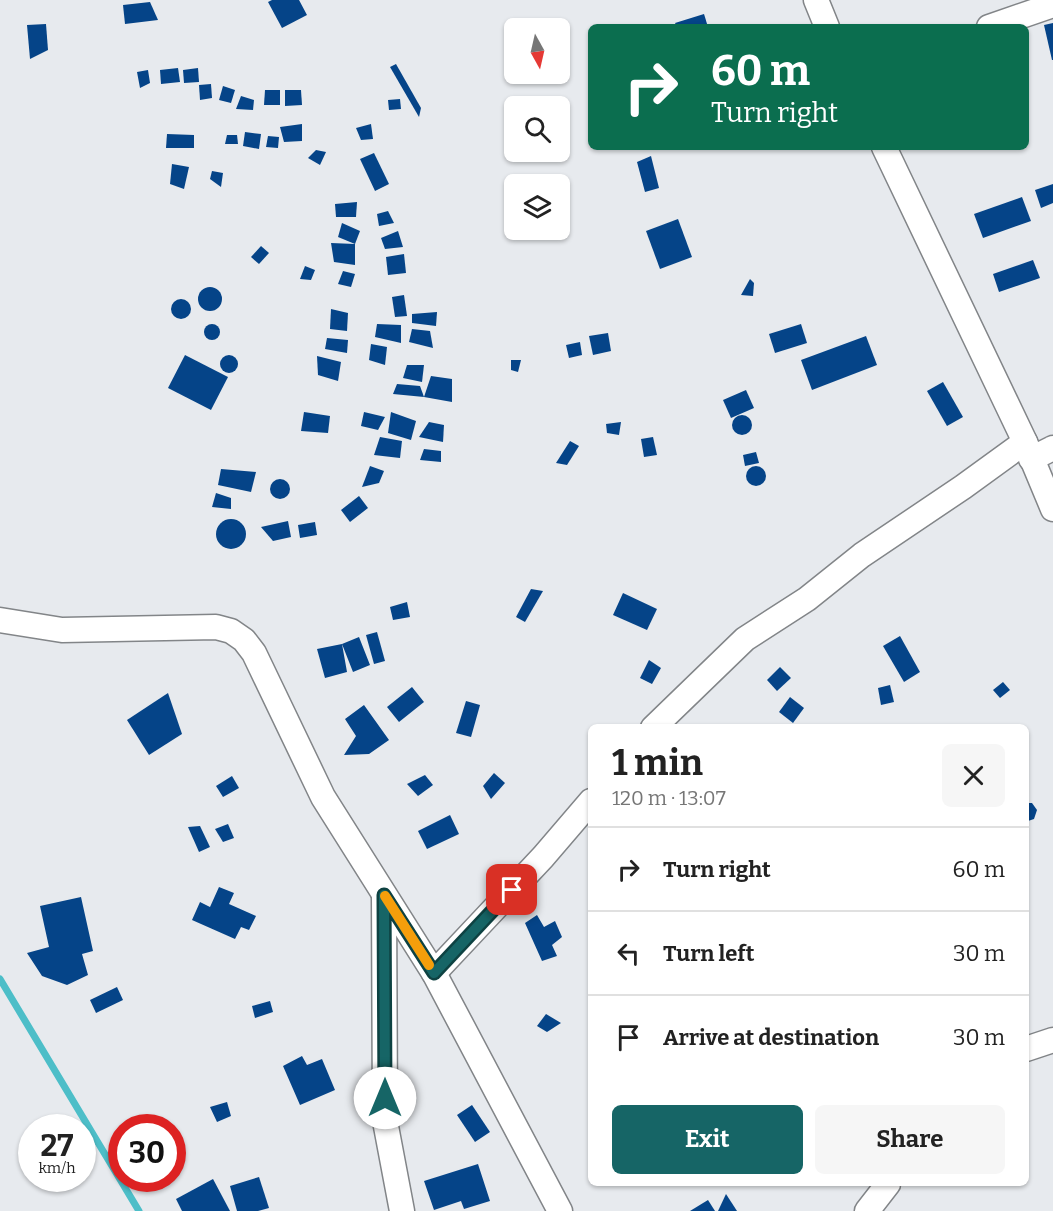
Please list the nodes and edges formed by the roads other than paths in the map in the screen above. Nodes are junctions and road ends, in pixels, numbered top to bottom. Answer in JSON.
{"nodes":[{"id":1,"x":816,"y":0,"type":"edge"},
{"id":2,"x":1053,"y":5,"type":"edge"},
{"id":3,"x":826,"y":24,"type":"edge"},
{"id":4,"x":998,"y":24,"type":"edge"},
{"id":5,"x":885,"y":150,"type":"edge"},
{"id":6,"x":1053,"y":448,"type":"edge"},
{"id":7,"x":1028,"y":450,"type":"junction"},
{"id":8,"x":1053,"y":509,"type":"edge"},
{"id":9,"x":0,"y":620,"type":"edge"},
{"id":10,"x":657,"y":724,"type":"edge"},
{"id":11,"x":588,"y":804,"type":"edge"},
{"id":12,"x":384,"y":895,"type":"junction"},
{"id":13,"x":434,"y":973,"type":"junction"},
{"id":14,"x":1053,"y":1040,"type":"edge"},
{"id":15,"x":1029,"y":1048,"type":"edge"},
{"id":16,"x":886,"y":1186,"type":"edge"},
{"id":17,"x":402,"y":1211,"type":"edge"},
{"id":18,"x":560,"y":1211,"type":"edge"},
{"id":19,"x":867,"y":1211,"type":"edge"}],
"edges":[{"from":1,"to":3,"type":"street"},
{"from":2,"to":4,"type":"street"},
{"from":5,"to":7,"type":"street"},
{"from":6,"to":7,"type":"street"},
{"from":7,"to":8,"type":"street"},
{"from":7,"to":10,"type":"street"},
{"from":9,"to":12,"type":"street"},
{"from":11,"to":13,"type":"street"},
{"from":12,"to":13,"type":"street"},
{"from":12,"to":17,"type":"street"},
{"from":13,"to":18,"type":"street"},
{"from":14,"to":15,"type":"street"},
{"from":16,"to":19,"type":"street"}]}
